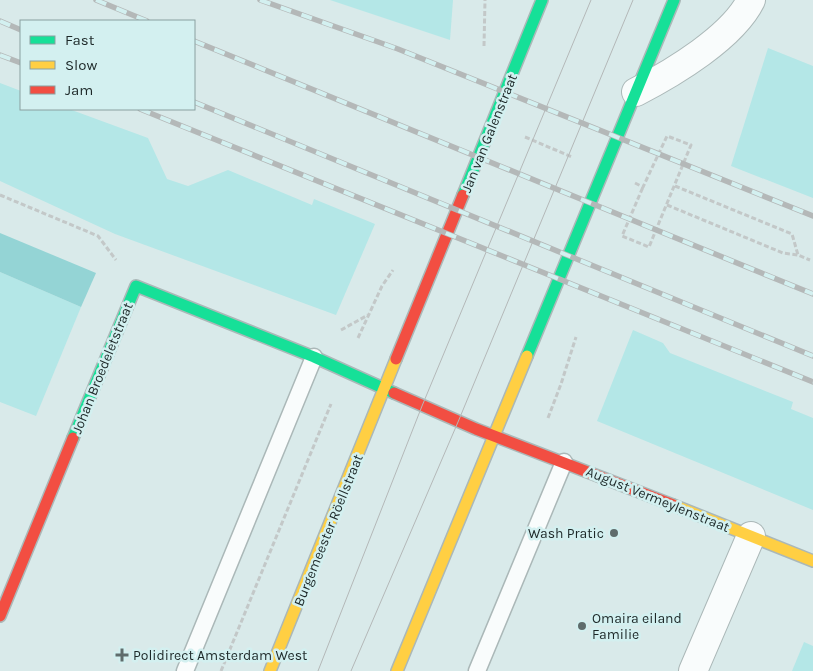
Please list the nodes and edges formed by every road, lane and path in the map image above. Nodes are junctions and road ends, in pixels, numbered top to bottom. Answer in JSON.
{"nodes":[{"id":1,"x":542,"y":0,"type":"edge"},
{"id":2,"x":674,"y":0,"type":"edge"},
{"id":3,"x":751,"y":0,"type":"edge"},
{"id":4,"x":636,"y":92,"type":"junction"},
{"id":5,"x":493,"y":123,"type":"junction"},
{"id":6,"x":604,"y":170,"type":"junction"},
{"id":7,"x":674,"y":186,"type":"junction"},
{"id":8,"x":643,"y":187,"type":"junction"},
{"id":9,"x":0,"y":195,"type":"edge"},
{"id":10,"x":667,"y":205,"type":"junction"},
{"id":11,"x":798,"y":254,"type":"junction"},
{"id":12,"x":810,"y":260,"type":"dead end"},
{"id":13,"x":435,"y":266,"type":"joint"},
{"id":14,"x":136,"y":286,"type":"junction"},
{"id":15,"x":368,"y":314,"type":"dead end"},
{"id":16,"x":314,"y":357,"type":"junction"},
{"id":17,"x":345,"y":371,"type":"junction"},
{"id":18,"x":385,"y":390,"type":"junction"},
{"id":19,"x":494,"y":436,"type":"junction"},
{"id":20,"x":564,"y":462,"type":"junction"},
{"id":21,"x":751,"y":536,"type":"junction"},
{"id":22,"x":813,"y":561,"type":"edge"},
{"id":23,"x":0,"y":616,"type":"edge"},
{"id":24,"x":184,"y":671,"type":"edge"},
{"id":25,"x":220,"y":671,"type":"edge"},
{"id":26,"x":270,"y":671,"type":"edge"},
{"id":27,"x":396,"y":671,"type":"edge"},
{"id":28,"x":477,"y":671,"type":"edge"},
{"id":29,"x":693,"y":671,"type":"edge"}],
"edges":[{"from":1,"to":5,"type":"main road","name":"Jan van Galenstraat"},
{"from":2,"to":4,"type":"main road"},
{"from":3,"to":4,"type":"street"},
{"from":4,"to":6,"type":"main road"},
{"from":5,"to":6,"type":"path"},
{"from":5,"to":13,"type":"main road","name":"Jan van Galenstraat"},
{"from":6,"to":8,"type":"path"},
{"from":6,"to":19,"type":"main road"},
{"from":7,"to":8,"type":"path"},
{"from":7,"to":10,"type":"path"},
{"from":7,"to":11,"type":"path"},
{"from":8,"to":10,"type":"path"},
{"from":9,"to":14,"type":"path"},
{"from":10,"to":11,"type":"path"},
{"from":11,"to":12,"type":"path"},
{"from":13,"to":18,"type":"main road","name":"Burgemeester Röellstraat"},
{"from":14,"to":16,"type":"main road","name":"Johan Broedeletstraat"},
{"from":14,"to":23,"type":"main road","name":"Johan Broedeletstraat"},
{"from":15,"to":17,"type":"path"},
{"from":16,"to":17,"type":"main road","name":"Johan Broedeletstraat"},
{"from":16,"to":24,"type":"lane"},
{"from":17,"to":18,"type":"main road","name":"Johan Broedeletstraat"},
{"from":17,"to":25,"type":"path"},
{"from":18,"to":19,"type":"main road"},
{"from":18,"to":26,"type":"main road","name":"Burgemeester Röellstraat"},
{"from":19,"to":20,"type":"main road"},
{"from":19,"to":27,"type":"main road"},
{"from":20,"to":21,"type":"main road","name":"August Vermeylenstraat"},
{"from":20,"to":28,"type":"lane"},
{"from":21,"to":22,"type":"main road","name":"August Vermeylenstraat"},
{"from":21,"to":29,"type":"street"}]}
